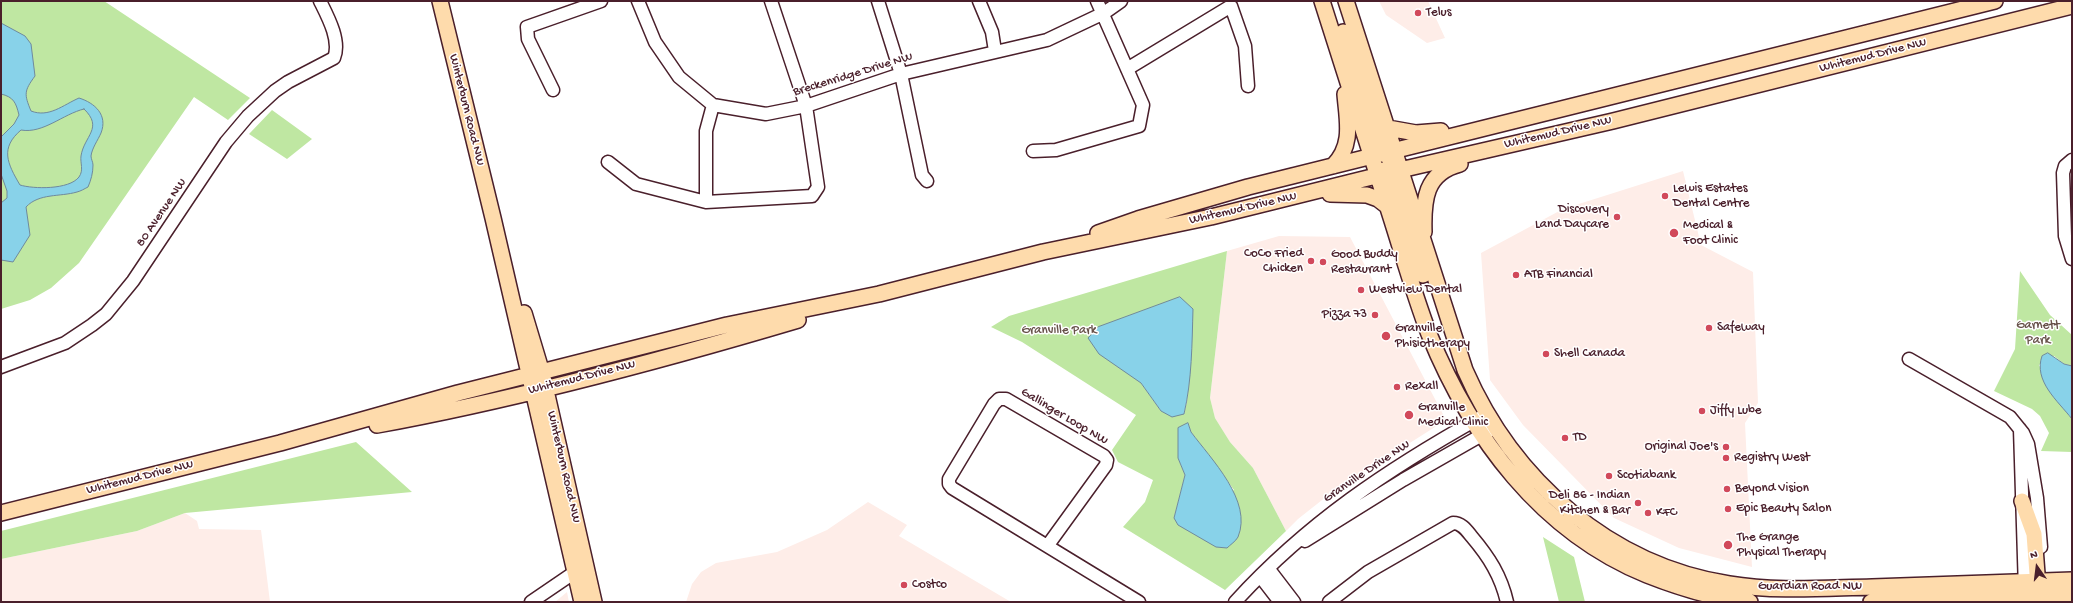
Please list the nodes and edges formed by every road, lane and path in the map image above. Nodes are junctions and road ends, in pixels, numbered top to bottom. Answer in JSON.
{"nodes":[{"id":1,"x":320,"y":1,"type":"edge"},
{"id":2,"x":440,"y":1,"type":"edge"},
{"id":3,"x":601,"y":1,"type":"edge"},
{"id":4,"x":638,"y":1,"type":"edge"},
{"id":5,"x":771,"y":1,"type":"edge"},
{"id":6,"x":878,"y":1,"type":"edge"},
{"id":7,"x":979,"y":1,"type":"edge"},
{"id":8,"x":1097,"y":1,"type":"edge"},
{"id":9,"x":1121,"y":1,"type":"edge"},
{"id":10,"x":1322,"y":1,"type":"edge"},
{"id":11,"x":1325,"y":1,"type":"edge"},
{"id":12,"x":1346,"y":1,"type":"edge"},
{"id":13,"x":1995,"y":1,"type":"edge"},
{"id":14,"x":2072,"y":6,"type":"edge"},
{"id":15,"x":1104,"y":13,"type":"junction"},
{"id":16,"x":995,"y":51,"type":"junction"},
{"id":17,"x":1128,"y":69,"type":"junction"},
{"id":18,"x":1344,"y":69,"type":"junction"},
{"id":19,"x":901,"y":74,"type":"junction"},
{"id":20,"x":1248,"y":86,"type":"dead end"},
{"id":21,"x":553,"y":90,"type":"dead end"},
{"id":22,"x":712,"y":105,"type":"junction"},
{"id":23,"x":806,"y":106,"type":"junction"},
{"id":24,"x":1388,"y":128,"type":"junction"},
{"id":25,"x":1466,"y":133,"type":"junction"},
{"id":26,"x":1498,"y":147,"type":"junction"},
{"id":27,"x":1033,"y":151,"type":"dead end"},
{"id":28,"x":2072,"y":160,"type":"edge"},
{"id":29,"x":608,"y":162,"type":"dead end"},
{"id":30,"x":1384,"y":162,"type":"junction"},
{"id":31,"x":1333,"y":166,"type":"junction"},
{"id":32,"x":927,"y":181,"type":"dead end"},
{"id":33,"x":1320,"y":190,"type":"junction"},
{"id":34,"x":706,"y":202,"type":"junction"},
{"id":35,"x":1387,"y":206,"type":"junction"},
{"id":36,"x":1241,"y":210,"type":"junction"},
{"id":37,"x":1425,"y":249,"type":"junction"},
{"id":38,"x":1043,"y":252,"type":"junction"},
{"id":39,"x":2072,"y":259,"type":"edge"},
{"id":40,"x":1452,"y":334,"type":"junction"},
{"id":41,"x":1909,"y":359,"type":"dead end"},
{"id":42,"x":1,"y":367,"type":"edge"},
{"id":43,"x":536,"y":382,"type":"junction"},
{"id":44,"x":1479,"y":418,"type":"junction"},
{"id":45,"x":2020,"y":429,"type":"junction"},
{"id":46,"x":1488,"y":431,"type":"junction"},
{"id":47,"x":280,"y":443,"type":"junction"},
{"id":48,"x":2022,"y":501,"type":"joint"},
{"id":49,"x":1,"y":513,"type":"edge"},
{"id":50,"x":1048,"y":545,"type":"junction"},
{"id":51,"x":1290,"y":549,"type":"junction"},
{"id":52,"x":581,"y":570,"type":"junction"},
{"id":53,"x":1264,"y":572,"type":"junction"},
{"id":54,"x":2072,"y":580,"type":"edge"},
{"id":55,"x":2034,"y":592,"type":"edge"},
{"id":56,"x":2072,"y":595,"type":"edge"},
{"id":57,"x":531,"y":602,"type":"edge"},
{"id":58,"x":582,"y":602,"type":"edge"},
{"id":59,"x":594,"y":602,"type":"edge"},
{"id":60,"x":1139,"y":602,"type":"edge"},
{"id":61,"x":1235,"y":602,"type":"edge"},
{"id":62,"x":1280,"y":602,"type":"edge"},
{"id":63,"x":1294,"y":602,"type":"edge"},
{"id":64,"x":1329,"y":602,"type":"edge"},
{"id":65,"x":1507,"y":602,"type":"edge"},
{"id":66,"x":1750,"y":602,"type":"edge"},
{"id":67,"x":1871,"y":602,"type":"edge"}],
"edges":[{"from":1,"to":42,"type":"street","name":"80 Avenue NW"},
{"from":2,"to":43,"type":"main road","name":"Winterburn Road NW"},
{"from":3,"to":21,"type":"street"},
{"from":4,"to":22,"type":"street"},
{"from":5,"to":23,"type":"street"},
{"from":6,"to":19,"type":"street"},
{"from":7,"to":16,"type":"street"},
{"from":8,"to":15,"type":"street"},
{"from":9,"to":15,"type":"street","name":"Breckenridge Drive NW"},
{"from":10,"to":18,"type":"main road"},
{"from":11,"to":30,"type":"main road"},
{"from":12,"to":24,"type":"main road"},
{"from":13,"to":25,"type":"main road","name":"Whitemud Drive NW"},
{"from":14,"to":26,"type":"main road","name":"Whitemud Drive NW"},
{"from":15,"to":16,"type":"street","name":"Breckenridge Drive NW"},
{"from":15,"to":17,"type":"street"},
{"from":16,"to":19,"type":"street","name":"Breckenridge Drive NW"},
{"from":17,"to":20,"type":"street"},
{"from":17,"to":27,"type":"street"},
{"from":18,"to":30,"type":"main road"},
{"from":18,"to":31,"type":"main road"},
{"from":19,"to":23,"type":"street","name":"Breckenridge Drive NW"},
{"from":19,"to":32,"type":"street"},
{"from":22,"to":23,"type":"street","name":"Breckenridge Drive NW"},
{"from":22,"to":34,"type":"street"},
{"from":23,"to":34,"type":"street"},
{"from":24,"to":25,"type":"main road"},
{"from":24,"to":30,"type":"main road"},
{"from":25,"to":30,"type":"main road","name":"Whitemud Drive NW"},
{"from":26,"to":30,"type":"main road","name":"Whitemud Drive NW"},
{"from":26,"to":37,"type":"main road"},
{"from":28,"to":39,"type":"street"},
{"from":29,"to":34,"type":"street"},
{"from":30,"to":31,"type":"main road","name":"Whitemud Drive NW"},
{"from":30,"to":33,"type":"main road","name":"Whitemud Drive NW"},
{"from":30,"to":35,"type":"main road","name":"Guardian Road NW"},
{"from":30,"to":36,"type":"main road"},
{"from":30,"to":37,"type":"main road","name":"Guardian Road NW"},
{"from":30,"to":40,"type":"main road"},
{"from":31,"to":38,"type":"main road","name":"Whitemud Drive NW"},
{"from":33,"to":35,"type":"main road"},
{"from":33,"to":36,"type":"main road","name":"Whitemud Drive NW"},
{"from":35,"to":44,"type":"main road","name":"Guardian Road NW"},
{"from":36,"to":38,"type":"main road","name":"Whitemud Drive NW"},
{"from":37,"to":40,"type":"main road","name":"Guardian Road NW"},
{"from":38,"to":43,"type":"main road","name":"Whitemud Drive NW"},
{"from":40,"to":44,"type":"main road","name":"Guardian Road NW"},
{"from":41,"to":45,"type":"street"},
{"from":43,"to":47,"type":"main road","name":"Whitemud Drive NW"},
{"from":43,"to":47,"type":"main road","name":"Whitemud Drive NW"},
{"from":43,"to":52,"type":"main road","name":"Winterburn Road NW"},
{"from":44,"to":46,"type":"main road","name":"Guardian Road NW"},
{"from":44,"to":51,"type":"street","name":"Granville Drive NW"},
{"from":45,"to":48,"type":"street"},
{"from":45,"to":55,"type":"street"},
{"from":46,"to":51,"type":"street","name":"Granville Drive NW"},
{"from":46,"to":55,"type":"main road","name":"Guardian Road NW"},
{"from":46,"to":66,"type":"main road","name":"Guardian Road NW"},
{"from":47,"to":49,"type":"main road","name":"Whitemud Drive NW"},
{"from":48,"to":55,"type":"main road"},
{"from":50,"to":50,"type":"street","name":"Gallinger Loop NW"},
{"from":50,"to":60,"type":"street","name":"Gallinger Loop NW"},
{"from":51,"to":53,"type":"street","name":"Granville Drive NW"},
{"from":52,"to":57,"type":"street"},
{"from":52,"to":58,"type":"main road","name":"Winterburn Road NW"},
{"from":52,"to":59,"type":"main road","name":"Winterburn Road NW"},
{"from":53,"to":61,"type":"street","name":"Granville Drive NW"},
{"from":53,"to":62,"type":"street"},
{"from":53,"to":63,"type":"street"},
{"from":54,"to":55,"type":"main road","name":"Guardian Road NW"},
{"from":55,"to":56,"type":"main road","name":"Guardian Road NW"},
{"from":55,"to":67,"type":"main road","name":"Guardian Road NW"},
{"from":64,"to":65,"type":"street"}]}
